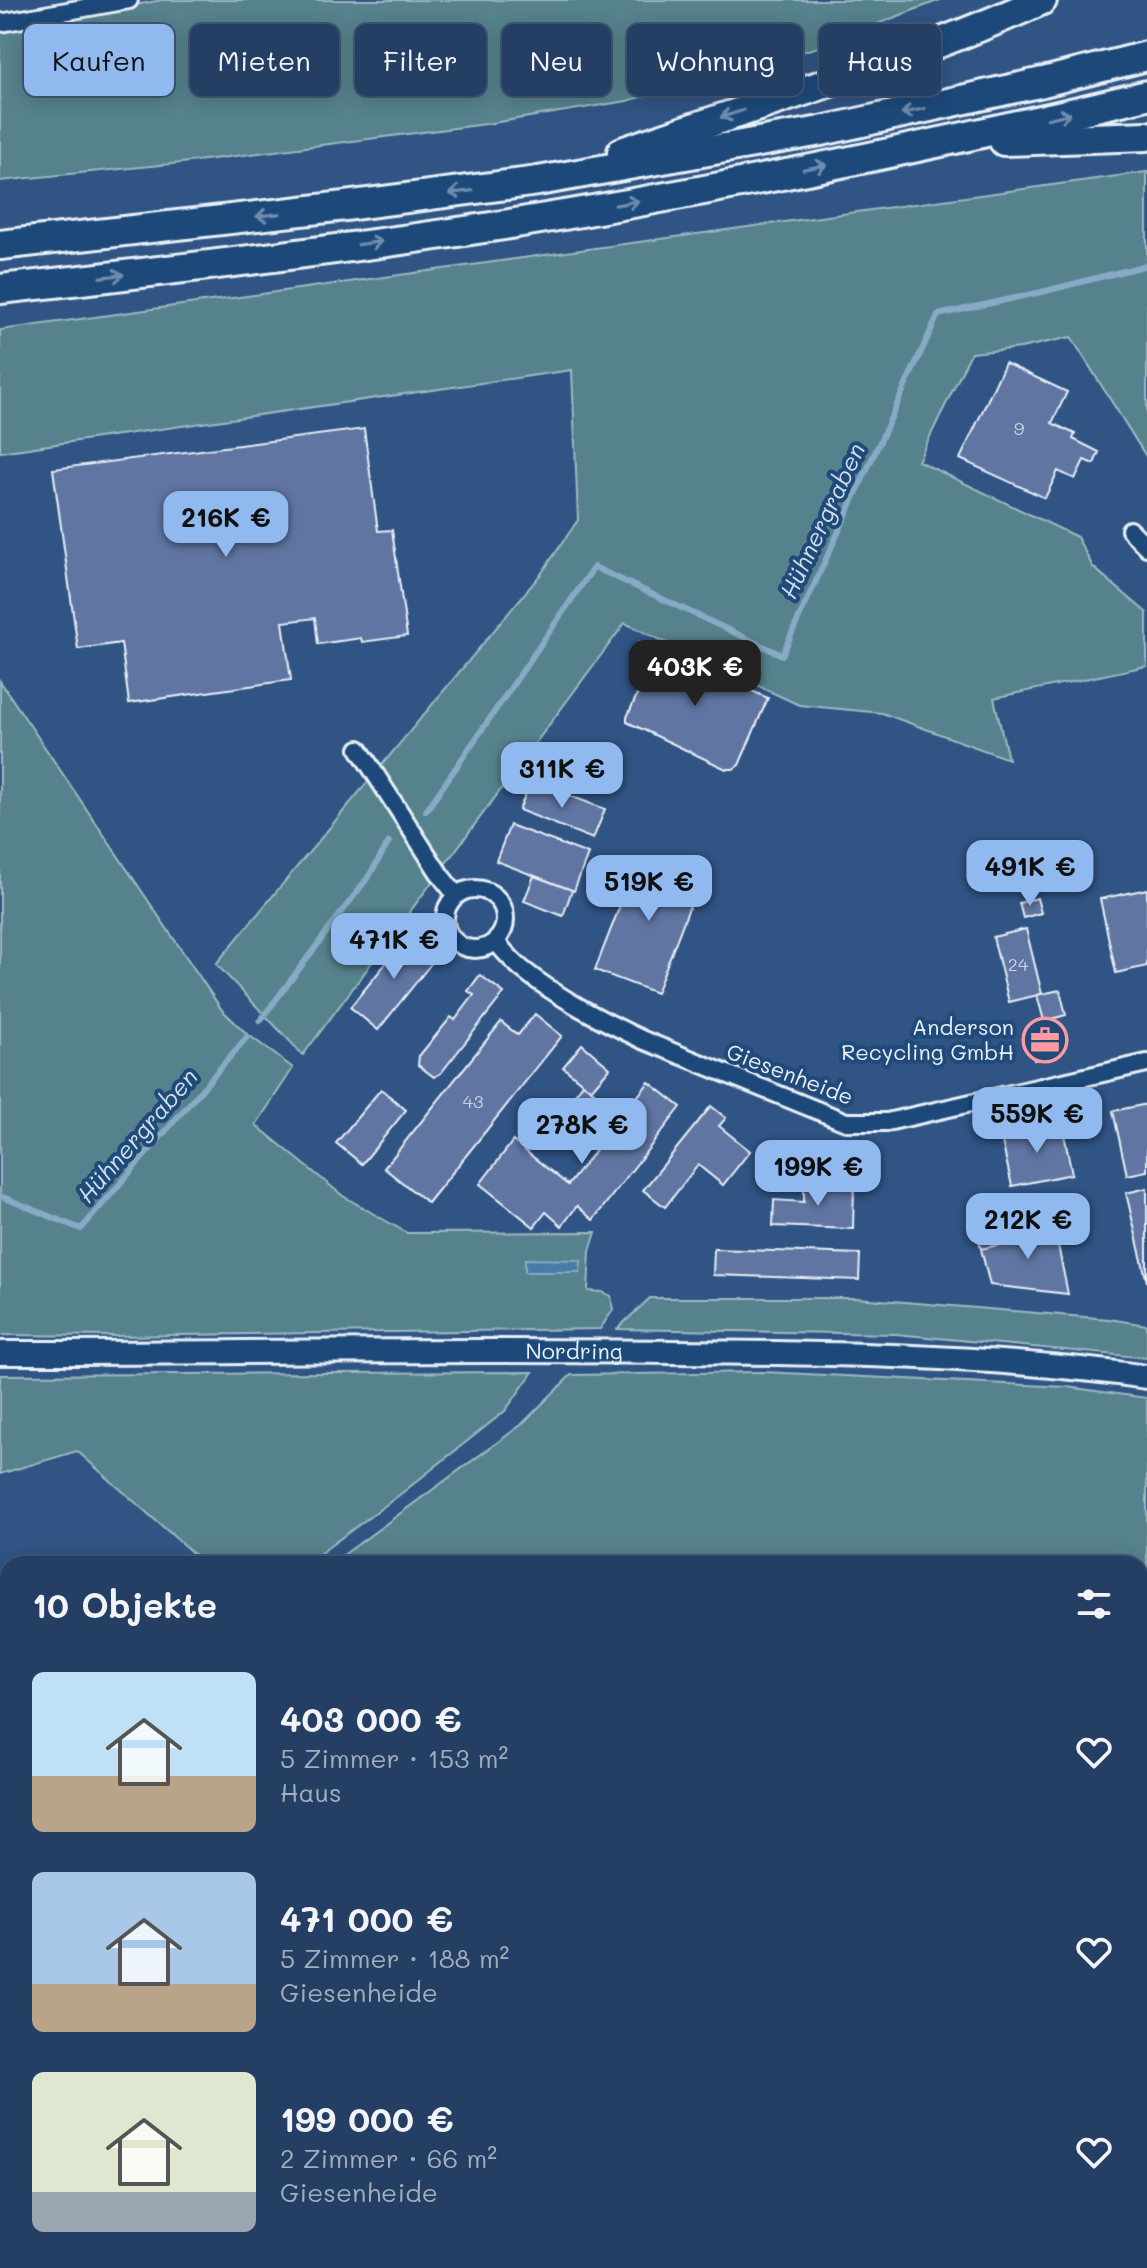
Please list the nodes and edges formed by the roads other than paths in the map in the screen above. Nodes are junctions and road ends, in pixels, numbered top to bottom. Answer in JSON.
{"nodes":[{"id":1,"x":129,"y":0,"type":"edge"},
{"id":2,"x":1042,"y":0,"type":"edge"},
{"id":3,"x":0,"y":23,"type":"edge"},
{"id":4,"x":1147,"y":56,"type":"edge"},
{"id":5,"x":1147,"y":95,"type":"edge"},
{"id":6,"x":1147,"y":125,"type":"edge"},
{"id":7,"x":1147,"y":136,"type":"edge"},
{"id":8,"x":1092,"y":138,"type":"junction"},
{"id":9,"x":928,"y":144,"type":"junction"},
{"id":10,"x":538,"y":181,"type":"junction"},
{"id":11,"x":0,"y":245,"type":"edge"},
{"id":12,"x":0,"y":289,"type":"edge"},
{"id":13,"x":1130,"y":530,"type":"dead end"},
{"id":14,"x":1147,"y":547,"type":"edge"},
{"id":15,"x":359,"y":749,"type":"dead end"},
{"id":16,"x":456,"y":895,"type":"junction"},
{"id":17,"x":495,"y":941,"type":"junction"},
{"id":18,"x":1147,"y":1063,"type":"edge"},
{"id":19,"x":0,"y":1353,"type":"edge"},
{"id":20,"x":1147,"y":1377,"type":"edge"}],
"edges":[{"from":1,"to":3,"type":"street"},
{"from":2,"to":10,"type":"highway","one_way":true},
{"from":4,"to":10,"type":"highway","one_way":true},
{"from":9,"to":5,"type":"highway","one_way":true},
{"from":6,"to":8,"type":"highway"},
{"from":7,"to":8,"type":"highway"},
{"from":8,"to":9,"type":"highway"},
{"from":12,"to":9,"type":"highway","one_way":true},
{"from":10,"to":11,"type":"highway","one_way":true},
{"from":13,"to":14,"type":"street"},
{"from":15,"to":16,"type":"street"},
{"from":16,"to":17,"type":"street"},
{"from":16,"to":17,"type":"street"},
{"from":17,"to":18,"type":"street","name":"Giesenheide"},
{"from":19,"to":20,"type":"main road","name":"Nordring"}]}
